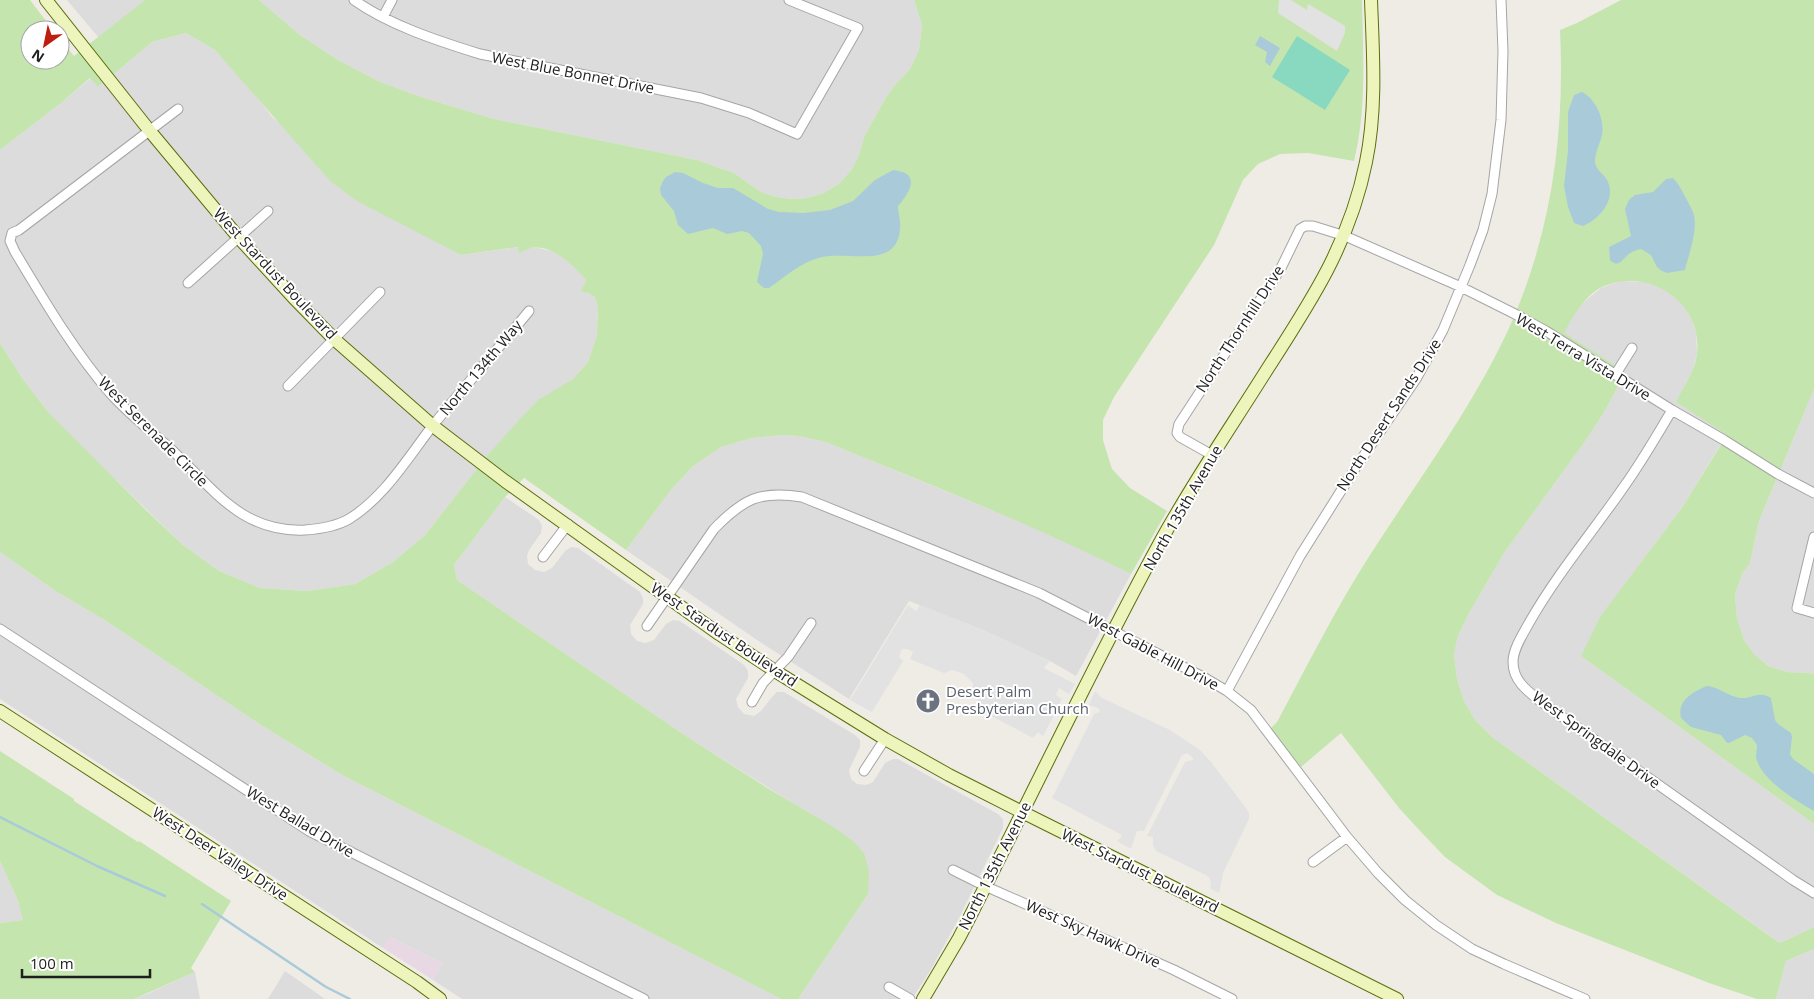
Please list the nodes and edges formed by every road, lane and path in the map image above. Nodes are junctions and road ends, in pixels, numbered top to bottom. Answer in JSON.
{"nodes":[{"id":1,"x":47,"y":0,"type":"edge"},
{"id":2,"x":354,"y":0,"type":"edge"},
{"id":3,"x":392,"y":0,"type":"edge"},
{"id":4,"x":789,"y":0,"type":"edge"},
{"id":5,"x":1371,"y":0,"type":"edge"},
{"id":6,"x":1501,"y":0,"type":"edge"},
{"id":7,"x":383,"y":17,"type":"junction"},
{"id":8,"x":178,"y":109,"type":"dead end"},
{"id":9,"x":149,"y":130,"type":"junction"},
{"id":10,"x":268,"y":211,"type":"dead end"},
{"id":11,"x":1345,"y":236,"type":"junction"},
{"id":12,"x":239,"y":238,"type":"junction"},
{"id":13,"x":188,"y":283,"type":"dead end"},
{"id":14,"x":1461,"y":287,"type":"junction"},
{"id":15,"x":380,"y":292,"type":"dead end"},
{"id":16,"x":529,"y":311,"type":"dead end"},
{"id":17,"x":334,"y":339,"type":"junction"},
{"id":18,"x":1632,"y":348,"type":"dead end"},
{"id":19,"x":1615,"y":375,"type":"junction"},
{"id":20,"x":288,"y":386,"type":"dead end"},
{"id":21,"x":1672,"y":410,"type":"junction"},
{"id":22,"x":433,"y":426,"type":"junction"},
{"id":23,"x":1212,"y":456,"type":"junction"},
{"id":24,"x":1814,"y":493,"type":"edge"},
{"id":25,"x":568,"y":524,"type":"junction"},
{"id":26,"x":1814,"y":537,"type":"edge"},
{"id":27,"x":543,"y":557,"type":"dead end"},
{"id":28,"x":668,"y":597,"type":"junction"},
{"id":29,"x":1814,"y":613,"type":"edge"},
{"id":30,"x":811,"y":623,"type":"dead end"},
{"id":31,"x":647,"y":626,"type":"dead end"},
{"id":32,"x":0,"y":629,"type":"edge"},
{"id":33,"x":1114,"y":631,"type":"junction"},
{"id":34,"x":775,"y":671,"type":"junction"},
{"id":35,"x":1227,"y":691,"type":"junction"},
{"id":36,"x":752,"y":702,"type":"dead end"},
{"id":37,"x":0,"y":711,"type":"edge"},
{"id":38,"x":885,"y":739,"type":"junction"},
{"id":39,"x":864,"y":771,"type":"dead end"},
{"id":40,"x":1022,"y":812,"type":"junction"},
{"id":41,"x":1347,"y":837,"type":"junction"},
{"id":42,"x":1313,"y":862,"type":"dead end"},
{"id":43,"x":953,"y":870,"type":"dead end"},
{"id":44,"x":985,"y":886,"type":"junction"},
{"id":45,"x":1814,"y":892,"type":"edge"},
{"id":46,"x":889,"y":987,"type":"dead end"},
{"id":47,"x":440,"y":999,"type":"edge"},
{"id":48,"x":644,"y":999,"type":"edge"},
{"id":49,"x":910,"y":999,"type":"edge"},
{"id":50,"x":923,"y":999,"type":"edge"},
{"id":51,"x":1232,"y":999,"type":"edge"},
{"id":52,"x":1396,"y":999,"type":"edge"},
{"id":53,"x":1585,"y":999,"type":"edge"}],
"edges":[{"from":1,"to":9,"type":"street","name":"West Stardust Boulevard"},
{"from":2,"to":7,"type":"street","name":"West Blue Bonnet Drive"},
{"from":3,"to":7,"type":"street"},
{"from":4,"to":7,"type":"street","name":"West Blue Bonnet Drive"},
{"from":5,"to":11,"type":"street","name":"North 135th Avenue"},
{"from":6,"to":14,"type":"street","name":"North Desert Sands Drive"},
{"from":8,"to":9,"type":"street"},
{"from":9,"to":12,"type":"street","name":"West Stardust Boulevard"},
{"from":9,"to":22,"type":"street","name":"West Serenade Circle"},
{"from":10,"to":12,"type":"street"},
{"from":11,"to":14,"type":"street","name":"West Terra Vista Drive"},
{"from":11,"to":23,"type":"street","name":"North 135th Avenue"},
{"from":11,"to":23,"type":"street","name":"North Thornhill Drive"},
{"from":12,"to":13,"type":"street"},
{"from":12,"to":17,"type":"street","name":"West Stardust Boulevard"},
{"from":14,"to":19,"type":"street","name":"West Terra Vista Drive"},
{"from":14,"to":35,"type":"street","name":"North Desert Sands Drive"},
{"from":15,"to":17,"type":"street"},
{"from":16,"to":22,"type":"street","name":"North 134th Way"},
{"from":17,"to":20,"type":"street"},
{"from":17,"to":22,"type":"street","name":"West Stardust Boulevard"},
{"from":18,"to":19,"type":"street"},
{"from":19,"to":21,"type":"street","name":"West Terra Vista Drive"},
{"from":21,"to":24,"type":"street","name":"West Terra Vista Drive"},
{"from":21,"to":45,"type":"street","name":"West Springdale Drive"},
{"from":22,"to":25,"type":"street","name":"West Stardust Boulevard"},
{"from":23,"to":33,"type":"street","name":"North 135th Avenue"},
{"from":25,"to":27,"type":"street"},
{"from":25,"to":28,"type":"street","name":"West Stardust Boulevard"},
{"from":26,"to":29,"type":"street"},
{"from":28,"to":31,"type":"street"},
{"from":28,"to":33,"type":"street","name":"West Gable Hill Drive"},
{"from":28,"to":34,"type":"street","name":"West Stardust Boulevard"},
{"from":30,"to":34,"type":"street"},
{"from":32,"to":48,"type":"street","name":"West Ballad Drive"},
{"from":33,"to":35,"type":"street","name":"West Gable Hill Drive"},
{"from":33,"to":40,"type":"street","name":"North 135th Avenue"},
{"from":34,"to":36,"type":"street"},
{"from":34,"to":38,"type":"street","name":"West Stardust Boulevard"},
{"from":35,"to":41,"type":"street","name":"West Gable Hill Drive"},
{"from":37,"to":47,"type":"street","name":"West Deer Valley Drive"},
{"from":38,"to":39,"type":"street"},
{"from":38,"to":40,"type":"street","name":"West Stardust Boulevard"},
{"from":40,"to":44,"type":"street","name":"North 135th Avenue"},
{"from":40,"to":52,"type":"street","name":"West Stardust Boulevard"},
{"from":41,"to":42,"type":"street"},
{"from":41,"to":53,"type":"street","name":"West Gable Hill Drive"},
{"from":43,"to":44,"type":"street","name":"West Sky Hawk Drive"},
{"from":44,"to":50,"type":"street","name":"North 135th Avenue"},
{"from":44,"to":51,"type":"street","name":"West Sky Hawk Drive"},
{"from":46,"to":49,"type":"street"}]}
